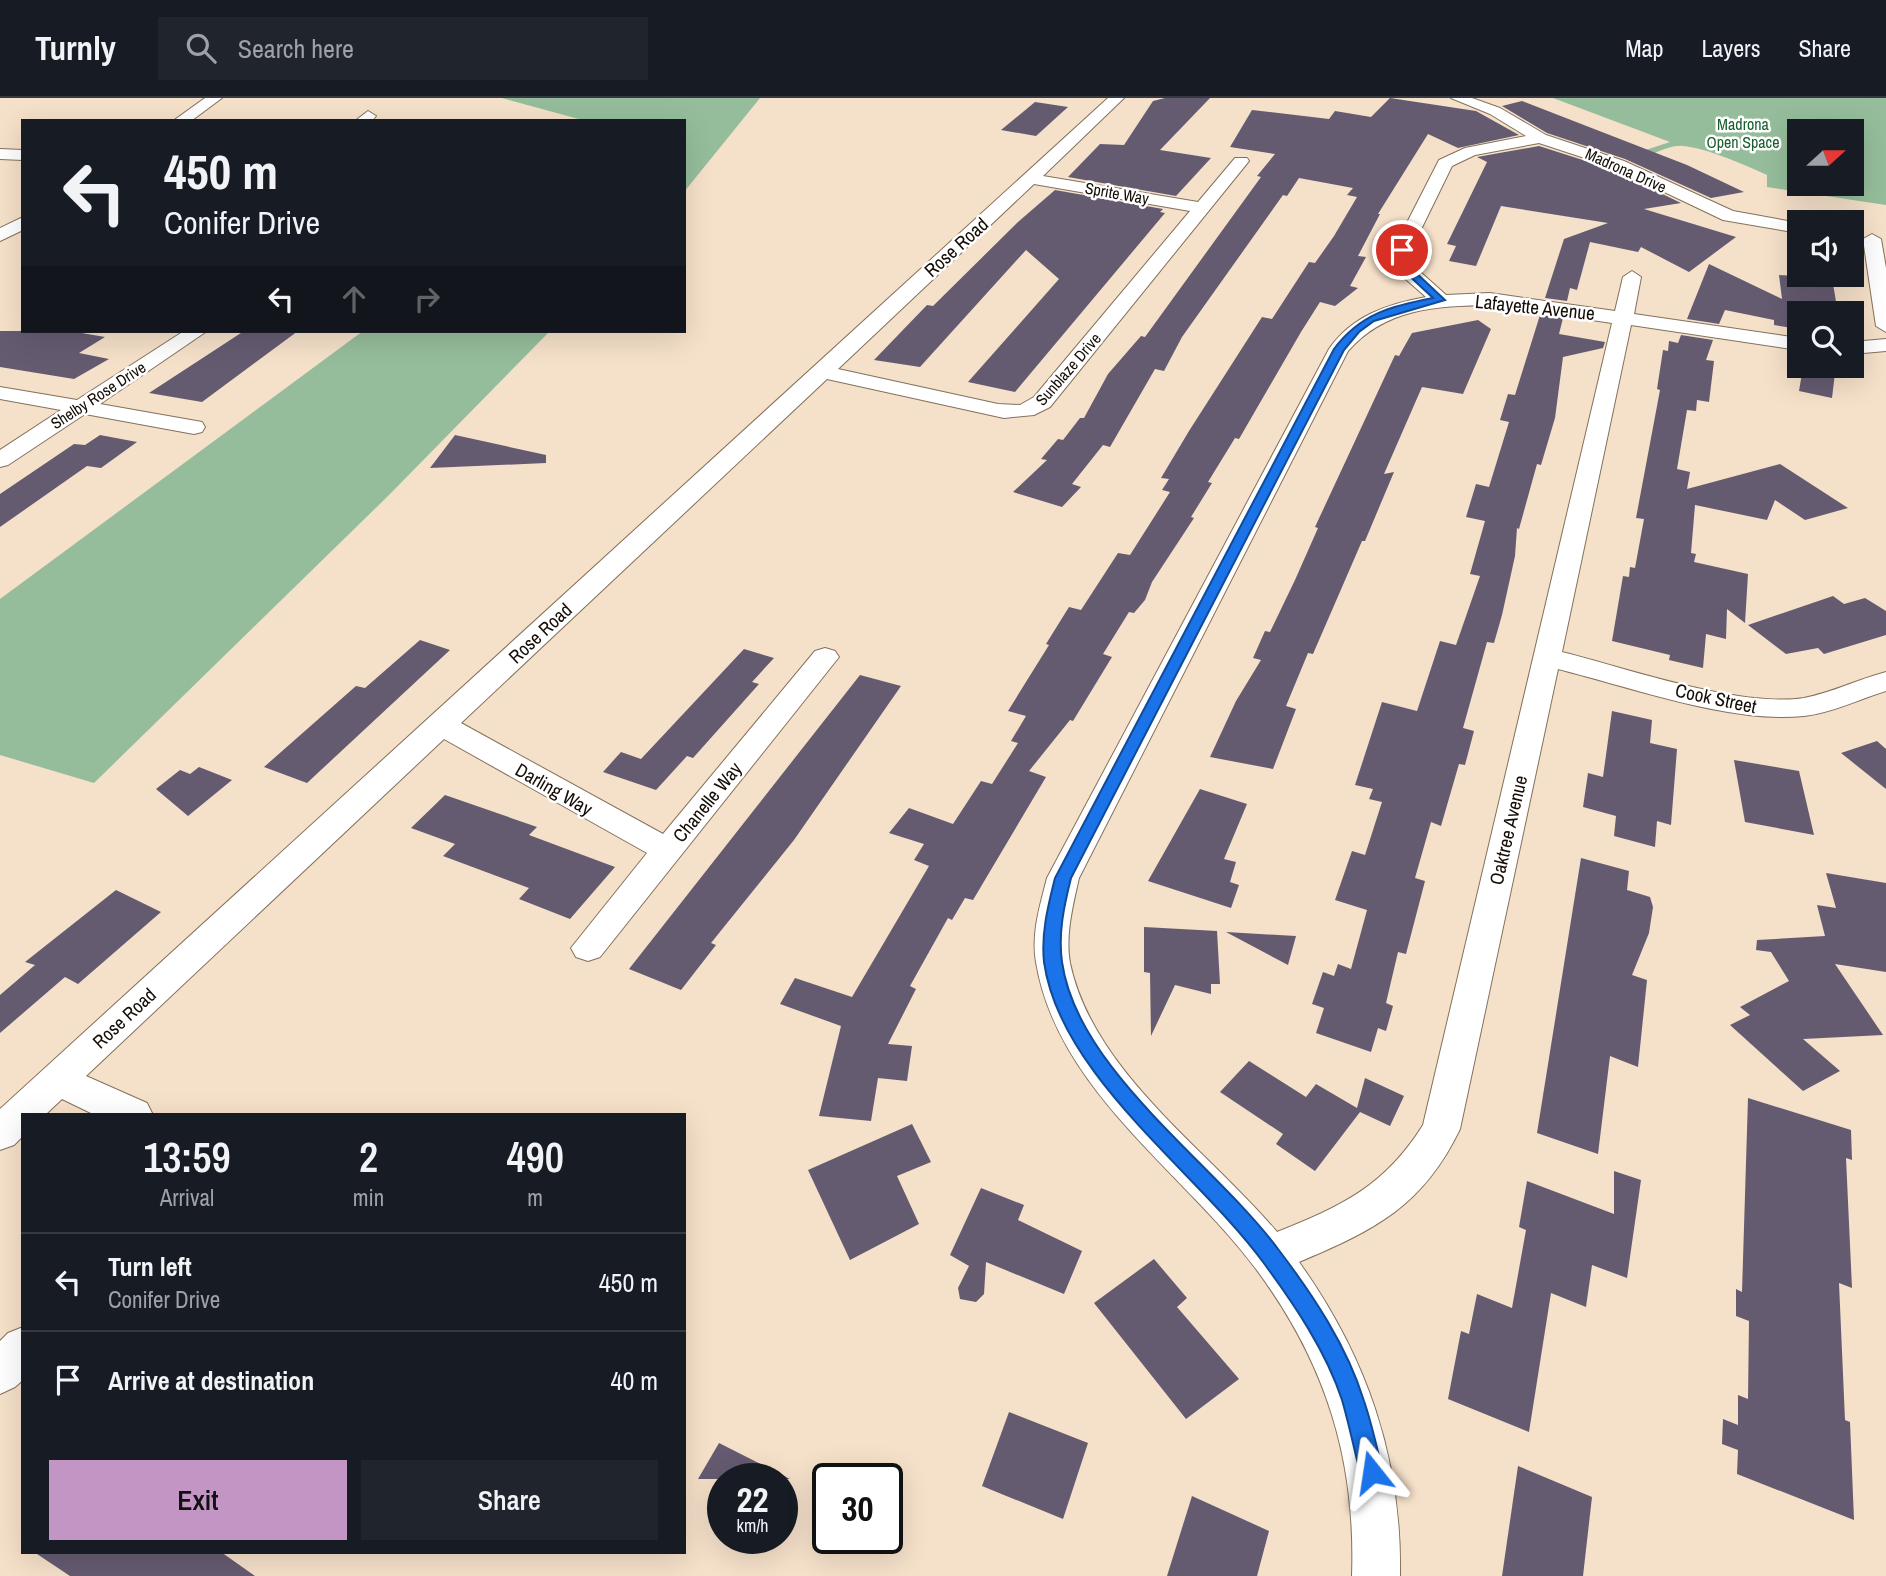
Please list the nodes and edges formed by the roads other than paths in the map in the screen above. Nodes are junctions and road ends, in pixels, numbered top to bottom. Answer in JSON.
{"nodes":[{"id":1,"x":215,"y":98,"type":"edge"},
{"id":2,"x":1092,"y":98,"type":"edge"},
{"id":3,"x":1458,"y":98,"type":"edge"},
{"id":4,"x":1115,"y":100,"type":"edge"},
{"id":5,"x":183,"y":119,"type":"edge"},
{"id":6,"x":1540,"y":138,"type":"junction"},
{"id":7,"x":0,"y":154,"type":"edge"},
{"id":8,"x":21,"y":155,"type":"edge"},
{"id":9,"x":1241,"y":161,"type":"dead end"},
{"id":10,"x":1031,"y":179,"type":"junction"},
{"id":11,"x":1202,"y":208,"type":"junction"},
{"id":12,"x":21,"y":223,"type":"edge"},
{"id":13,"x":1787,"y":226,"type":"edge"},
{"id":14,"x":0,"y":236,"type":"edge"},
{"id":15,"x":1879,"y":240,"type":"edge"},
{"id":16,"x":1632,"y":277,"type":"dead end"},
{"id":17,"x":1440,"y":300,"type":"junction"},
{"id":18,"x":1623,"y":317,"type":"junction"},
{"id":19,"x":1886,"y":326,"type":"edge"},
{"id":20,"x":194,"y":333,"type":"edge"},
{"id":21,"x":1787,"y":342,"type":"edge"},
{"id":22,"x":1886,"y":345,"type":"edge"},
{"id":23,"x":1864,"y":347,"type":"edge"},
{"id":24,"x":821,"y":371,"type":"junction"},
{"id":25,"x":0,"y":393,"type":"edge"},
{"id":26,"x":80,"y":407,"type":"junction"},
{"id":27,"x":194,"y":427,"type":"dead end"},
{"id":28,"x":0,"y":460,"type":"edge"},
{"id":29,"x":825,"y":657,"type":"dead end"},
{"id":30,"x":1546,"y":657,"type":"junction"},
{"id":31,"x":1882,"y":687,"type":"edge"},
{"id":32,"x":442,"y":725,"type":"junction"},
{"id":33,"x":668,"y":850,"type":"junction"},
{"id":34,"x":589,"y":947,"type":"dead end"},
{"id":35,"x":57,"y":1080,"type":"junction"},
{"id":36,"x":21,"y":1113,"type":"edge"},
{"id":37,"x":22,"y":1113,"type":"edge"},
{"id":38,"x":130,"y":1113,"type":"edge"},
{"id":39,"x":0,"y":1133,"type":"edge"},
{"id":40,"x":1270,"y":1254,"type":"junction"},
{"id":41,"x":21,"y":1350,"type":"edge"},
{"id":42,"x":0,"y":1372,"type":"edge"},
{"id":43,"x":1376,"y":1576,"type":"edge"}],
"edges":[{"from":1,"to":5,"type":"street"},
{"from":2,"to":4,"type":"street"},
{"from":3,"to":6,"type":"street","name":"Madrona Drive"},
{"from":4,"to":10,"type":"street","name":"Rose Road"},
{"from":6,"to":13,"type":"street","name":"Madrona Drive"},
{"from":6,"to":17,"type":"street"},
{"from":7,"to":8,"type":"street"},
{"from":9,"to":11,"type":"street","name":"Sunblaze Drive"},
{"from":10,"to":11,"type":"street","name":"Sprite Way"},
{"from":10,"to":24,"type":"street","name":"Rose Road"},
{"from":11,"to":24,"type":"street","name":"Sunblaze Drive"},
{"from":12,"to":14,"type":"street"},
{"from":15,"to":19,"type":"street"},
{"from":16,"to":18,"type":"street","name":"Oaktree Avenue"},
{"from":17,"to":18,"type":"street","name":"Lafayette Avenue"},
{"from":17,"to":40,"type":"street","name":"Lafayette Avenue"},
{"from":18,"to":21,"type":"street","name":"Lafayette Avenue"},
{"from":18,"to":30,"type":"street","name":"Oaktree Avenue"},
{"from":20,"to":26,"type":"street","name":"Shelby Rose Drive"},
{"from":22,"to":23,"type":"street"},
{"from":24,"to":32,"type":"street","name":"Rose Road"},
{"from":25,"to":26,"type":"street"},
{"from":26,"to":27,"type":"street"},
{"from":26,"to":28,"type":"street","name":"Shelby Rose Drive"},
{"from":29,"to":33,"type":"street","name":"Chanelle Way"},
{"from":30,"to":31,"type":"street","name":"Cook Street"},
{"from":30,"to":40,"type":"street","name":"Oaktree Avenue"},
{"from":32,"to":33,"type":"street","name":"Darling Way"},
{"from":32,"to":35,"type":"street","name":"Rose Road"},
{"from":33,"to":34,"type":"street","name":"Chanelle Way"},
{"from":35,"to":37,"type":"street","name":"Rose Road"},
{"from":35,"to":38,"type":"street"},
{"from":36,"to":39,"type":"street","name":"Rose Road"},
{"from":40,"to":43,"type":"street","name":"Lafayette Avenue"},
{"from":41,"to":42,"type":"street"}]}
